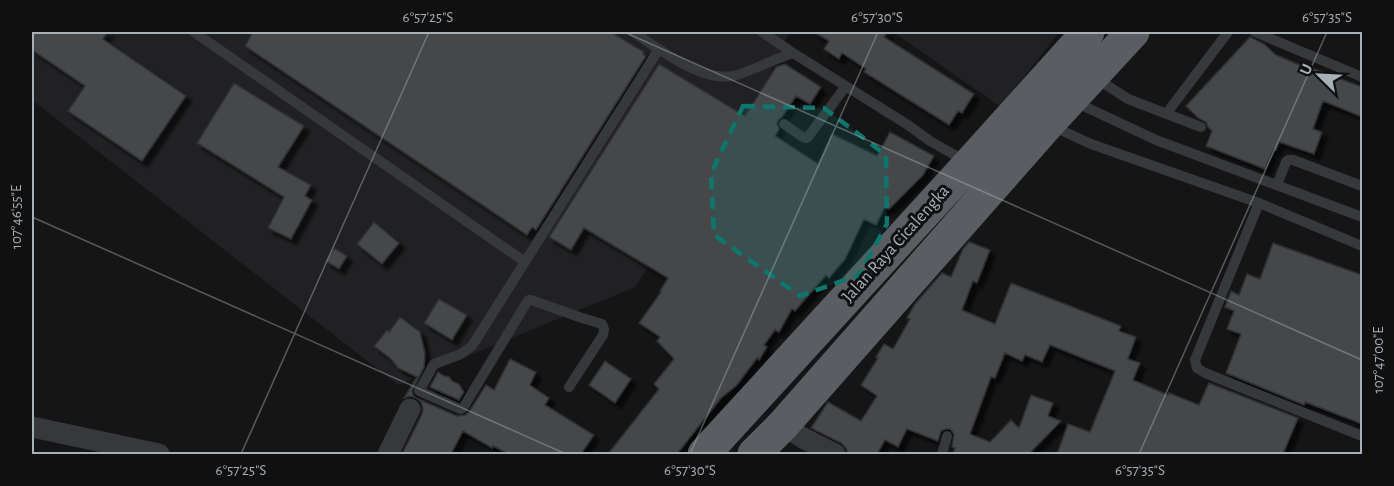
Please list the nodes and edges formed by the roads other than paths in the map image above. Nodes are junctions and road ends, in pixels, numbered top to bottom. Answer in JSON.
{"nodes":[{"id":1,"x":194,"y":32,"type":"edge"},
{"id":2,"x":633,"y":32,"type":"edge"},
{"id":3,"x":762,"y":32,"type":"edge"},
{"id":4,"x":1088,"y":32,"type":"edge"},
{"id":5,"x":1133,"y":32,"type":"edge"},
{"id":6,"x":1228,"y":32,"type":"edge"},
{"id":7,"x":1255,"y":32,"type":"edge"},
{"id":8,"x":659,"y":49,"type":"junction"},
{"id":9,"x":793,"y":52,"type":"junction"},
{"id":10,"x":1093,"y":76,"type":"junction"},
{"id":11,"x":1362,"y":77,"type":"edge"},
{"id":12,"x":846,"y":86,"type":"junction"},
{"id":13,"x":1057,"y":90,"type":"junction"},
{"id":14,"x":1166,"y":114,"type":"junction"},
{"id":15,"x":784,"y":124,"type":"dead end"},
{"id":16,"x":1048,"y":124,"type":"junction"},
{"id":17,"x":1201,"y":127,"type":"dead end"},
{"id":18,"x":970,"y":163,"type":"junction"},
{"id":19,"x":1277,"y":185,"type":"junction"},
{"id":20,"x":1362,"y":186,"type":"edge"},
{"id":21,"x":1259,"y":203,"type":"junction"},
{"id":22,"x":1362,"y":217,"type":"edge"},
{"id":23,"x":1362,"y":246,"type":"edge"},
{"id":24,"x":525,"y":262,"type":"junction"},
{"id":25,"x":569,"y":387,"type":"dead end"},
{"id":26,"x":410,"y":409,"type":"dead end"},
{"id":27,"x":783,"y":425,"type":"junction"},
{"id":28,"x":32,"y":428,"type":"edge"},
{"id":29,"x":947,"y":436,"type":"dead end"},
{"id":30,"x":1362,"y":436,"type":"edge"},
{"id":31,"x":159,"y":454,"type":"edge"},
{"id":32,"x":388,"y":454,"type":"edge"},
{"id":33,"x":704,"y":454,"type":"edge"},
{"id":34,"x":754,"y":454,"type":"edge"},
{"id":35,"x":836,"y":454,"type":"edge"},
{"id":36,"x":942,"y":454,"type":"edge"}],
"edges":[{"from":1,"to":24,"type":"lane"},
{"from":2,"to":8,"type":"lane"},
{"from":3,"to":9,"type":"lane"},
{"from":4,"to":13,"type":"highway","name":"Jalan Raya Cicalengka"},
{"from":5,"to":10,"type":"highway","name":"Jalan Raya Cicalengka"},
{"from":6,"to":14,"type":"lane"},
{"from":7,"to":11,"type":"lane"},
{"from":8,"to":9,"type":"lane"},
{"from":8,"to":24,"type":"lane"},
{"from":9,"to":12,"type":"lane"},
{"from":10,"to":13,"type":"highway","name":"Jalan Raya Cicalengka"},
{"from":10,"to":14,"type":"lane"},
{"from":12,"to":15,"type":"lane"},
{"from":12,"to":18,"type":"lane"},
{"from":13,"to":16,"type":"highway","name":"Jalan Raya Cicalengka"},
{"from":13,"to":18,"type":"highway","name":"Jalan Raya Cicalengka"},
{"from":13,"to":19,"type":"lane"},
{"from":14,"to":17,"type":"lane"},
{"from":16,"to":21,"type":"lane"},
{"from":16,"to":27,"type":"highway","name":"Jalan Raya Cicalengka"},
{"from":18,"to":33,"type":"highway","name":"Jalan Raya Cicalengka"},
{"from":19,"to":20,"type":"lane"},
{"from":19,"to":22,"type":"lane"},
{"from":21,"to":23,"type":"lane"},
{"from":21,"to":30,"type":"lane"},
{"from":24,"to":25,"type":"lane"},
{"from":26,"to":32,"type":"street"},
{"from":27,"to":34,"type":"highway","name":"Jalan Raya Cicalengka"},
{"from":27,"to":35,"type":"street"},
{"from":28,"to":31,"type":"street"},
{"from":29,"to":36,"type":"lane"}]}
